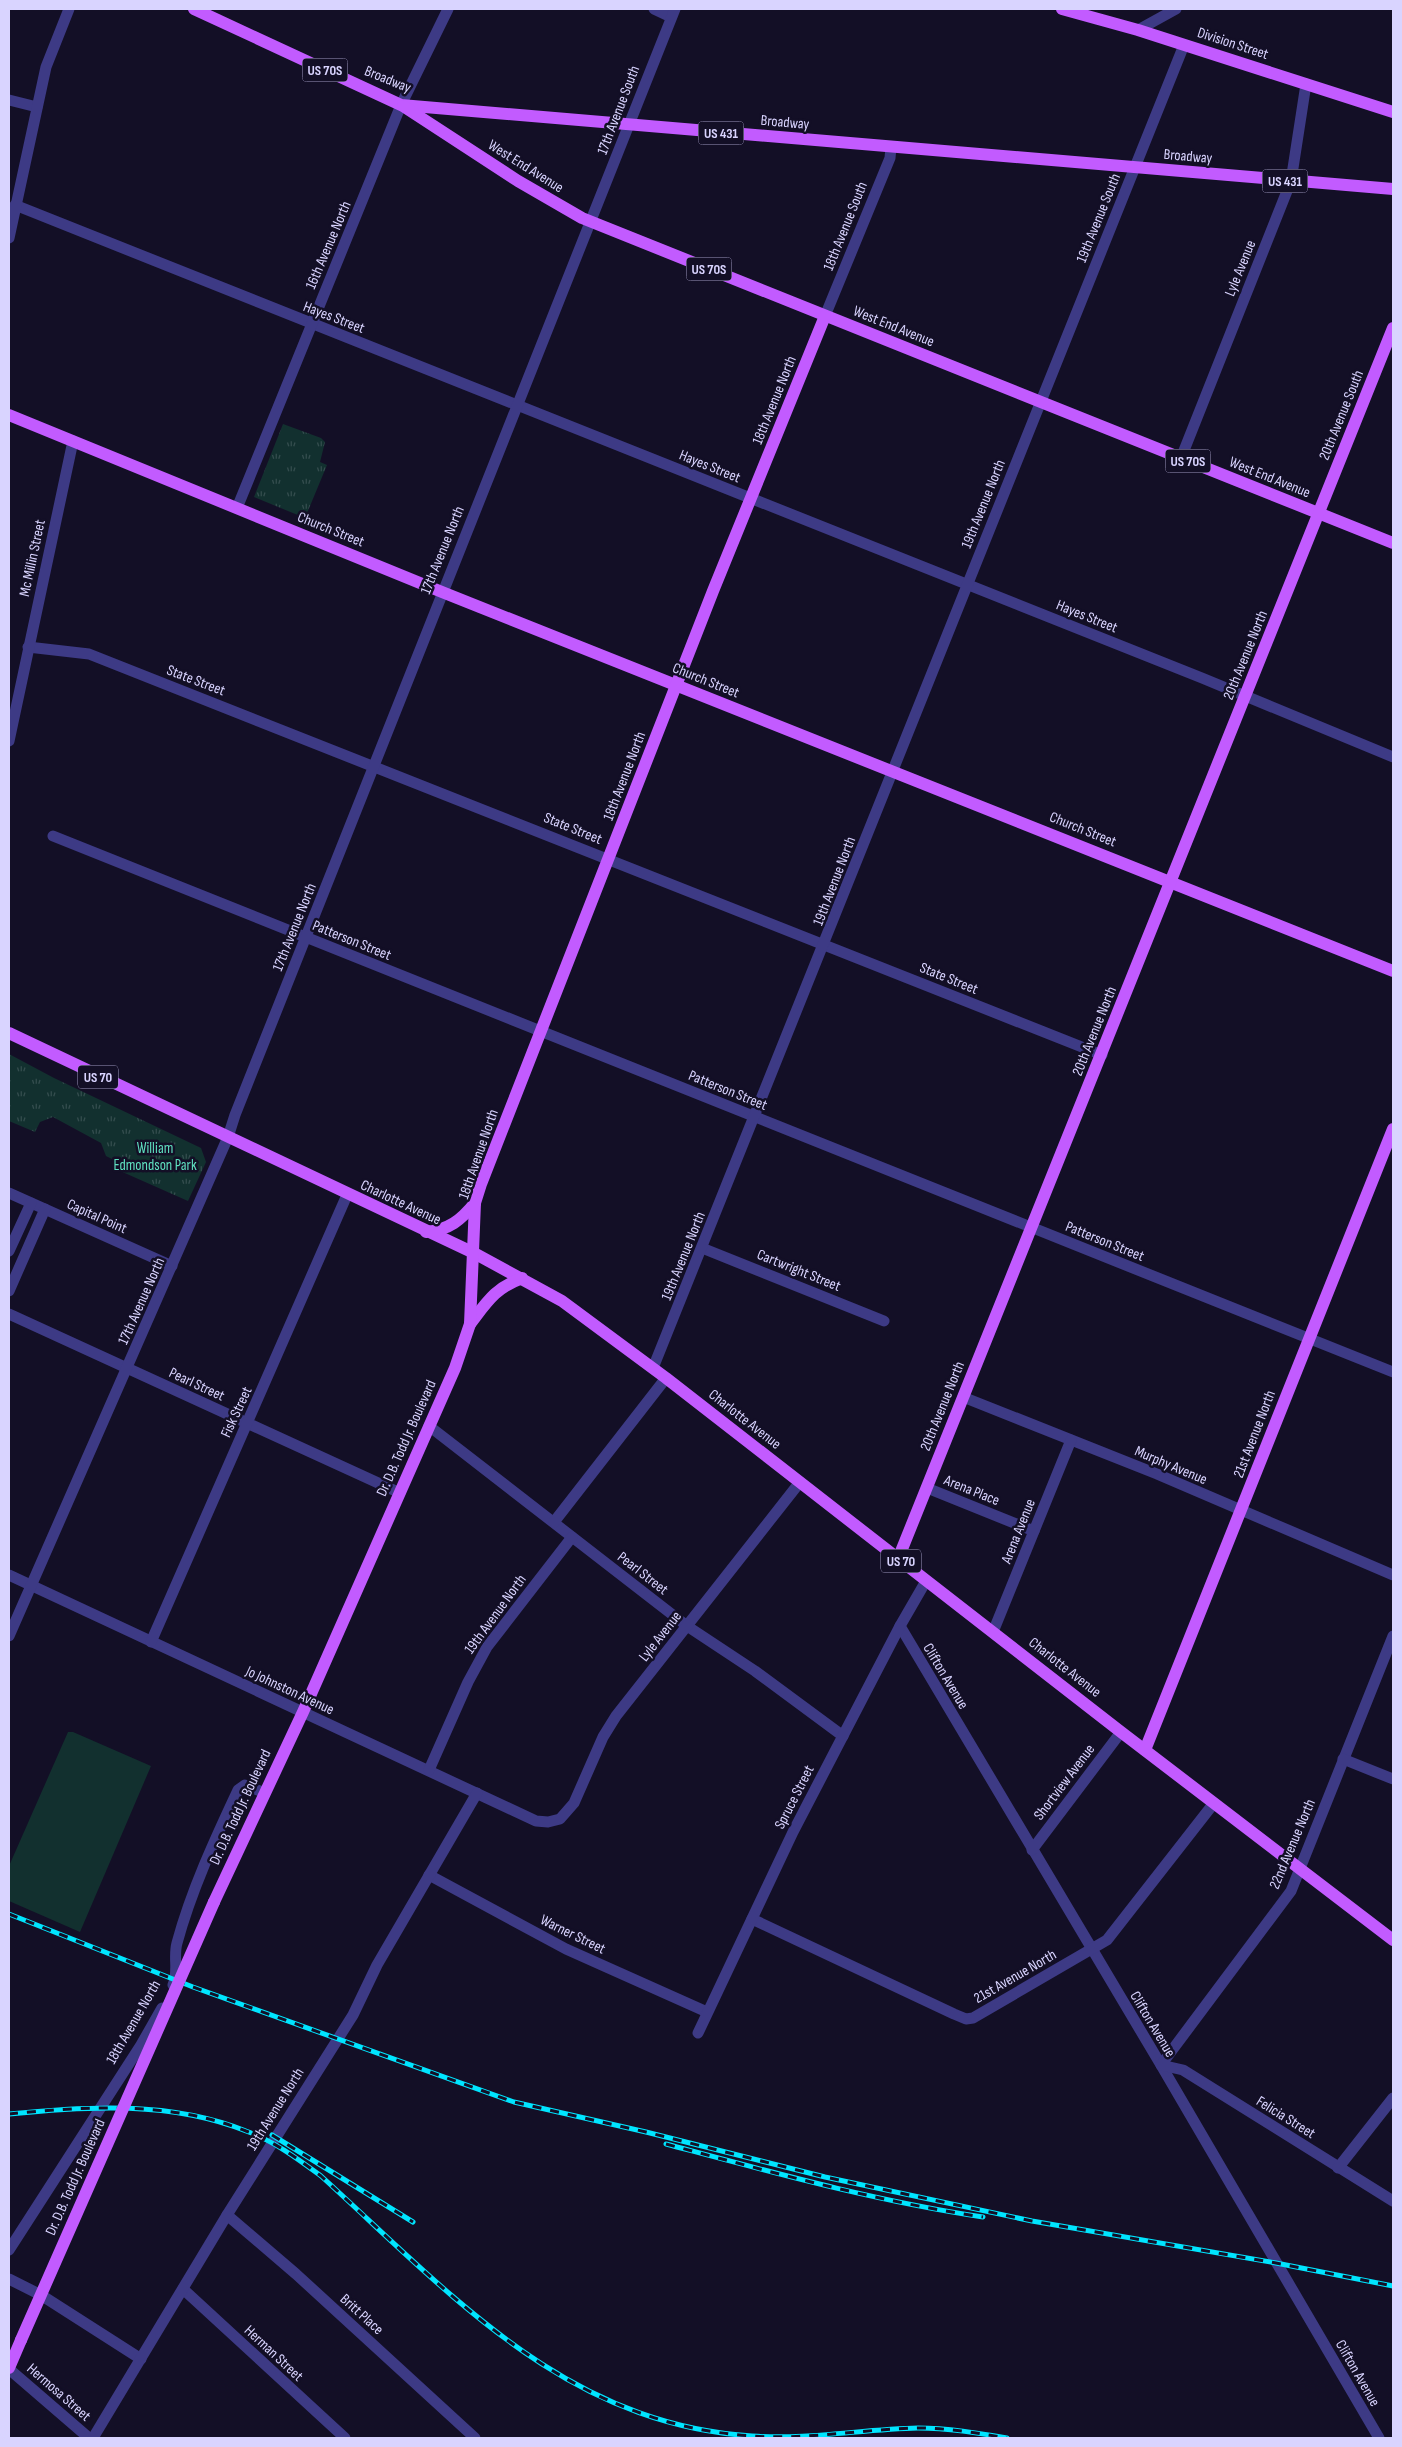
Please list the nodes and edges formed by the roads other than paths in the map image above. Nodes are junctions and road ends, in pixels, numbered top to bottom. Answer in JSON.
{"nodes":[{"id":1,"x":69,"y":9,"type":"edge"},
{"id":2,"x":194,"y":9,"type":"edge"},
{"id":3,"x":448,"y":9,"type":"edge"},
{"id":4,"x":654,"y":9,"type":"edge"},
{"id":5,"x":1062,"y":9,"type":"edge"},
{"id":6,"x":1176,"y":9,"type":"edge"},
{"id":7,"x":673,"y":13,"type":"edge"},
{"id":8,"x":1138,"y":30,"type":"junction"},
{"id":9,"x":1184,"y":45,"type":"junction"},
{"id":10,"x":1306,"y":84,"type":"junction"},
{"id":11,"x":9,"y":100,"type":"edge"},
{"id":12,"x":401,"y":104,"type":"junction"},
{"id":13,"x":37,"y":107,"type":"junction"},
{"id":14,"x":1393,"y":112,"type":"edge"},
{"id":15,"x":629,"y":125,"type":"junction"},
{"id":16,"x":891,"y":148,"type":"junction"},
{"id":17,"x":1135,"y":167,"type":"junction"},
{"id":18,"x":1291,"y":182,"type":"junction"},
{"id":19,"x":1393,"y":190,"type":"edge"},
{"id":20,"x":15,"y":205,"type":"junction"},
{"id":21,"x":590,"y":222,"type":"junction"},
{"id":22,"x":9,"y":238,"type":"edge"},
{"id":23,"x":825,"y":316,"type":"junction"},
{"id":24,"x":311,"y":324,"type":"junction"},
{"id":25,"x":1393,"y":328,"type":"edge"},
{"id":26,"x":1391,"y":342,"type":"edge"},
{"id":27,"x":1039,"y":402,"type":"junction"},
{"id":28,"x":518,"y":404,"type":"junction"},
{"id":29,"x":9,"y":415,"type":"edge"},
{"id":30,"x":73,"y":441,"type":"junction"},
{"id":31,"x":1181,"y":458,"type":"junction"},
{"id":32,"x":751,"y":498,"type":"junction"},
{"id":33,"x":237,"y":508,"type":"junction"},
{"id":34,"x":1320,"y":514,"type":"junction"},
{"id":35,"x":1393,"y":543,"type":"edge"},
{"id":36,"x":967,"y":584,"type":"junction"},
{"id":37,"x":442,"y":592,"type":"junction"},
{"id":38,"x":28,"y":647,"type":"junction"},
{"id":39,"x":676,"y":685,"type":"junction"},
{"id":40,"x":1246,"y":696,"type":"junction"},
{"id":41,"x":12,"y":708,"type":"edge"},
{"id":42,"x":9,"y":741,"type":"edge"},
{"id":43,"x":1393,"y":757,"type":"edge"},
{"id":44,"x":374,"y":765,"type":"junction"},
{"id":45,"x":892,"y":771,"type":"junction"},
{"id":46,"x":53,"y":836,"type":"dead end"},
{"id":47,"x":609,"y":859,"type":"junction"},
{"id":48,"x":1171,"y":882,"type":"junction"},
{"id":49,"x":306,"y":937,"type":"junction"},
{"id":50,"x":825,"y":944,"type":"junction"},
{"id":51,"x":1393,"y":971,"type":"edge"},
{"id":52,"x":542,"y":1032,"type":"junction"},
{"id":53,"x":9,"y":1033,"type":"edge"},
{"id":54,"x":1102,"y":1055,"type":"junction"},
{"id":55,"x":754,"y":1116,"type":"junction"},
{"id":56,"x":1393,"y":1129,"type":"edge"},
{"id":57,"x":228,"y":1138,"type":"junction"},
{"id":58,"x":1389,"y":1153,"type":"edge"},
{"id":59,"x":9,"y":1193,"type":"edge"},
{"id":60,"x":348,"y":1195,"type":"junction"},
{"id":61,"x":31,"y":1203,"type":"junction"},
{"id":62,"x":476,"y":1203,"type":"junction"},
{"id":63,"x":44,"y":1209,"type":"junction"},
{"id":64,"x":1032,"y":1228,"type":"junction"},
{"id":65,"x":426,"y":1232,"type":"junction"},
{"id":66,"x":702,"y":1248,"type":"junction"},
{"id":67,"x":9,"y":1251,"type":"edge"},
{"id":68,"x":474,"y":1254,"type":"junction"},
{"id":69,"x":172,"y":1266,"type":"junction"},
{"id":70,"x":522,"y":1278,"type":"junction"},
{"id":71,"x":9,"y":1291,"type":"edge"},
{"id":72,"x":9,"y":1314,"type":"edge"},
{"id":73,"x":884,"y":1321,"type":"dead end"},
{"id":74,"x":470,"y":1324,"type":"junction"},
{"id":75,"x":1309,"y":1338,"type":"junction"},
{"id":76,"x":128,"y":1368,"type":"junction"},
{"id":77,"x":653,"y":1368,"type":"junction"},
{"id":78,"x":1393,"y":1372,"type":"edge"},
{"id":79,"x":666,"y":1378,"type":"junction"},
{"id":80,"x":964,"y":1397,"type":"junction"},
{"id":81,"x":247,"y":1424,"type":"junction"},
{"id":82,"x":429,"y":1426,"type":"junction"},
{"id":83,"x":1071,"y":1440,"type":"junction"},
{"id":84,"x":800,"y":1482,"type":"junction"},
{"id":85,"x":927,"y":1488,"type":"junction"},
{"id":86,"x":400,"y":1493,"type":"junction"},
{"id":87,"x":1241,"y":1512,"type":"junction"},
{"id":88,"x":554,"y":1522,"type":"junction"},
{"id":89,"x":1034,"y":1531,"type":"junction"},
{"id":90,"x":572,"y":1537,"type":"junction"},
{"id":91,"x":898,"y":1559,"type":"junction"},
{"id":92,"x":9,"y":1575,"type":"edge"},
{"id":93,"x":1393,"y":1575,"type":"edge"},
{"id":94,"x":926,"y":1581,"type":"junction"},
{"id":95,"x":31,"y":1585,"type":"junction"},
{"id":96,"x":687,"y":1626,"type":"junction"},
{"id":97,"x":900,"y":1626,"type":"junction"},
{"id":98,"x":993,"y":1632,"type":"junction"},
{"id":99,"x":9,"y":1636,"type":"edge"},
{"id":100,"x":1393,"y":1636,"type":"edge"},
{"id":101,"x":151,"y":1642,"type":"junction"},
{"id":102,"x":303,"y":1712,"type":"junction"},
{"id":103,"x":1121,"y":1732,"type":"junction"},
{"id":104,"x":843,"y":1736,"type":"junction"},
{"id":105,"x":1145,"y":1750,"type":"junction"},
{"id":106,"x":1343,"y":1758,"type":"junction"},
{"id":107,"x":429,"y":1770,"type":"junction"},
{"id":108,"x":1393,"y":1779,"type":"edge"},
{"id":109,"x":265,"y":1793,"type":"junction"},
{"id":110,"x":477,"y":1793,"type":"junction"},
{"id":111,"x":1214,"y":1803,"type":"junction"},
{"id":112,"x":560,"y":1819,"type":"joint"},
{"id":113,"x":1032,"y":1850,"type":"junction"},
{"id":114,"x":1300,"y":1868,"type":"junction"},
{"id":115,"x":429,"y":1875,"type":"junction"},
{"id":116,"x":752,"y":1919,"type":"junction"},
{"id":117,"x":1393,"y":1940,"type":"edge"},
{"id":118,"x":1091,"y":1950,"type":"junction"},
{"id":119,"x":708,"y":2012,"type":"junction"},
{"id":120,"x":698,"y":2033,"type":"dead end"},
{"id":121,"x":1161,"y":2065,"type":"junction"},
{"id":122,"x":1393,"y":2098,"type":"edge"},
{"id":123,"x":1338,"y":2168,"type":"junction"},
{"id":124,"x":1393,"y":2202,"type":"edge"},
{"id":125,"x":227,"y":2215,"type":"junction"},
{"id":126,"x":9,"y":2250,"type":"edge"},
{"id":127,"x":9,"y":2279,"type":"edge"},
{"id":128,"x":183,"y":2289,"type":"junction"},
{"id":129,"x":141,"y":2359,"type":"junction"},
{"id":130,"x":9,"y":2368,"type":"edge"},
{"id":131,"x":89,"y":2438,"type":"edge"},
{"id":132,"x":93,"y":2438,"type":"edge"},
{"id":133,"x":345,"y":2438,"type":"edge"},
{"id":134,"x":475,"y":2438,"type":"edge"},
{"id":135,"x":1379,"y":2438,"type":"edge"}],
"edges":[{"from":1,"to":13,"type":"street"},
{"from":2,"to":12,"type":"main road","name":"Broadway","number":"US 70S"},
{"from":3,"to":12,"type":"street","name":"16th Avenue North"},
{"from":4,"to":7,"type":"street"},
{"from":5,"to":8,"type":"main road","name":"Division Street"},
{"from":6,"to":8,"type":"street"},
{"from":7,"to":15,"type":"street","name":"17th Avenue South"},
{"from":8,"to":9,"type":"main road","name":"Division Street"},
{"from":9,"to":10,"type":"main road","name":"Division Street"},
{"from":9,"to":17,"type":"street","name":"19th Avenue South"},
{"from":10,"to":14,"type":"main road","name":"Division Street"},
{"from":10,"to":18,"type":"street","name":"Lyle Avenue"},
{"from":11,"to":13,"type":"street"},
{"from":12,"to":15,"type":"main road","name":"Broadway","number":"US 431"},
{"from":12,"to":21,"type":"main road","name":"West End Avenue","number":"US 70S"},
{"from":12,"to":24,"type":"street","name":"16th Avenue North"},
{"from":13,"to":20,"type":"street"},
{"from":15,"to":16,"type":"main road","name":"Broadway","number":"US 431"},
{"from":15,"to":21,"type":"street","name":"17th Avenue South"},
{"from":16,"to":17,"type":"main road","name":"Broadway","number":"US 431"},
{"from":16,"to":23,"type":"street","name":"18th Avenue South"},
{"from":17,"to":18,"type":"main road","name":"Broadway","number":"US 431"},
{"from":17,"to":27,"type":"street","name":"19th Avenue South"},
{"from":18,"to":19,"type":"main road","name":"Broadway","number":"US 431"},
{"from":18,"to":31,"type":"street","name":"Lyle Avenue"},
{"from":20,"to":22,"type":"street"},
{"from":20,"to":24,"type":"street","name":"Hayes Street"},
{"from":21,"to":23,"type":"main road","name":"West End Avenue","number":"US 70S"},
{"from":21,"to":28,"type":"street","name":"17th Avenue North"},
{"from":23,"to":27,"type":"main road","name":"West End Avenue","number":"US 70S"},
{"from":23,"to":32,"type":"main road","name":"18th Avenue North"},
{"from":24,"to":28,"type":"street","name":"Hayes Street"},
{"from":24,"to":33,"type":"street","name":"16th Avenue North"},
{"from":25,"to":26,"type":"main road","name":"20th Avenue South"},
{"from":26,"to":34,"type":"main road","name":"20th Avenue South"},
{"from":27,"to":31,"type":"main road","name":"West End Avenue","number":"US 70S"},
{"from":27,"to":36,"type":"street","name":"19th Avenue North"},
{"from":28,"to":32,"type":"street","name":"Hayes Street"},
{"from":28,"to":37,"type":"street","name":"17th Avenue North"},
{"from":29,"to":30,"type":"main road","name":"Church Street"},
{"from":30,"to":33,"type":"main road","name":"Church Street"},
{"from":30,"to":38,"type":"street","name":"Mc Millin Street"},
{"from":31,"to":34,"type":"main road","name":"West End Avenue","number":"US 70S"},
{"from":32,"to":36,"type":"street","name":"Hayes Street"},
{"from":32,"to":39,"type":"main road","name":"18th Avenue North"},
{"from":33,"to":37,"type":"main road","name":"Church Street"},
{"from":34,"to":35,"type":"main road","name":"West End Avenue","number":"US 70S"},
{"from":34,"to":40,"type":"main road","name":"20th Avenue North"},
{"from":36,"to":40,"type":"street","name":"Hayes Street"},
{"from":36,"to":45,"type":"street","name":"19th Avenue North"},
{"from":37,"to":39,"type":"main road","name":"Church Street"},
{"from":37,"to":44,"type":"street","name":"17th Avenue North"},
{"from":38,"to":41,"type":"street","name":"Mc Millin Street"},
{"from":38,"to":44,"type":"street","name":"State Street"},
{"from":39,"to":45,"type":"main road","name":"Church Street"},
{"from":39,"to":47,"type":"main road","name":"18th Avenue North"},
{"from":40,"to":43,"type":"street","name":"Hayes Street"},
{"from":40,"to":48,"type":"main road","name":"20th Avenue North"},
{"from":41,"to":42,"type":"street","name":"Mc Millin Street"},
{"from":44,"to":47,"type":"street","name":"State Street"},
{"from":44,"to":49,"type":"street","name":"17th Avenue North"},
{"from":45,"to":48,"type":"main road","name":"Church Street"},
{"from":45,"to":50,"type":"street","name":"19th Avenue North"},
{"from":46,"to":49,"type":"street","name":"Patterson Street"},
{"from":47,"to":50,"type":"street","name":"State Street"},
{"from":47,"to":52,"type":"main road","name":"18th Avenue North"},
{"from":48,"to":51,"type":"main road","name":"Church Street"},
{"from":48,"to":54,"type":"main road","name":"20th Avenue North"},
{"from":49,"to":52,"type":"street","name":"Patterson Street"},
{"from":49,"to":57,"type":"street","name":"17th Avenue North"},
{"from":50,"to":54,"type":"street","name":"State Street"},
{"from":50,"to":55,"type":"street","name":"19th Avenue North"},
{"from":52,"to":55,"type":"street","name":"Patterson Street"},
{"from":52,"to":62,"type":"main road","name":"18th Avenue North"},
{"from":53,"to":57,"type":"main road","name":"Charlotte Avenue","number":"US 70"},
{"from":54,"to":64,"type":"main road","name":"20th Avenue North"},
{"from":55,"to":64,"type":"street","name":"Patterson Street"},
{"from":55,"to":66,"type":"street","name":"19th Avenue North"},
{"from":56,"to":58,"type":"main road","name":"21st Avenue North"},
{"from":57,"to":60,"type":"main road","name":"Charlotte Avenue","number":"US 70"},
{"from":57,"to":69,"type":"street","name":"17th Avenue North"},
{"from":58,"to":75,"type":"main road","name":"21st Avenue North"},
{"from":59,"to":61,"type":"street","name":"Capital Point"},
{"from":60,"to":65,"type":"main road","name":"Charlotte Avenue","number":"US 70"},
{"from":60,"to":81,"type":"street","name":"Fisk Street"},
{"from":61,"to":63,"type":"street","name":"Capital Point"},
{"from":61,"to":67,"type":"street"},
{"from":62,"to":65,"type":"main road"},
{"from":62,"to":68,"type":"main road","name":"18th Avenue North"},
{"from":63,"to":69,"type":"street","name":"Capital Point"},
{"from":63,"to":71,"type":"street"},
{"from":64,"to":75,"type":"street","name":"Patterson Street"},
{"from":64,"to":80,"type":"main road","name":"20th Avenue North"},
{"from":65,"to":68,"type":"main road","name":"Charlotte Avenue","number":"US 70"},
{"from":66,"to":73,"type":"street","name":"Cartwright Street"},
{"from":66,"to":77,"type":"street","name":"19th Avenue North"},
{"from":68,"to":70,"type":"main road","name":"Charlotte Avenue","number":"US 70"},
{"from":68,"to":74,"type":"main road","name":"Dr. D.B. Todd Jr. Boulevard"},
{"from":69,"to":76,"type":"street","name":"17th Avenue North"},
{"from":70,"to":74,"type":"main road"},
{"from":70,"to":77,"type":"main road","name":"Charlotte Avenue","number":"US 70"},
{"from":72,"to":76,"type":"street","name":"Pearl Street"},
{"from":74,"to":82,"type":"main road","name":"Dr. D.B. Todd Jr. Boulevard"},
{"from":75,"to":78,"type":"street","name":"Patterson Street"},
{"from":75,"to":87,"type":"main road","name":"21st Avenue North"},
{"from":76,"to":81,"type":"street","name":"Pearl Street"},
{"from":76,"to":95,"type":"street","name":"17th Avenue North"},
{"from":77,"to":79,"type":"main road","name":"Charlotte Avenue","number":"US 70"},
{"from":79,"to":84,"type":"main road","name":"Charlotte Avenue","number":"US 70"},
{"from":79,"to":88,"type":"street"},
{"from":80,"to":83,"type":"street","name":"Murphy Avenue"},
{"from":80,"to":85,"type":"main road","name":"20th Avenue North"},
{"from":81,"to":86,"type":"street","name":"Pearl Street"},
{"from":81,"to":101,"type":"street","name":"Fisk Street"},
{"from":82,"to":86,"type":"main road","name":"Dr. D.B. Todd Jr. Boulevard"},
{"from":82,"to":88,"type":"street","name":"Pearl Street"},
{"from":83,"to":87,"type":"street","name":"Murphy Avenue"},
{"from":83,"to":89,"type":"street","name":"Arena Avenue"},
{"from":84,"to":91,"type":"main road","name":"Charlotte Avenue","number":"US 70"},
{"from":84,"to":96,"type":"street","name":"Lyle Avenue"},
{"from":85,"to":89,"type":"street","name":"Arena Place"},
{"from":85,"to":91,"type":"main road","name":"20th Avenue North"},
{"from":86,"to":102,"type":"main road","name":"Dr. D.B. Todd Jr. Boulevard"},
{"from":87,"to":93,"type":"street","name":"Murphy Avenue"},
{"from":87,"to":105,"type":"main road","name":"21st Avenue North"},
{"from":88,"to":90,"type":"street","name":"Pearl Street"},
{"from":89,"to":98,"type":"street","name":"Arena Avenue"},
{"from":90,"to":96,"type":"street","name":"Pearl Street"},
{"from":90,"to":107,"type":"street","name":"19th Avenue North"},
{"from":91,"to":94,"type":"main road","name":"Charlotte Avenue","number":"US 70"},
{"from":92,"to":95,"type":"street","name":"Jo Johnston Avenue"},
{"from":94,"to":97,"type":"street","name":"Spruce Street"},
{"from":94,"to":98,"type":"main road","name":"Charlotte Avenue","number":"US 70"},
{"from":95,"to":99,"type":"street","name":"17th Avenue North"},
{"from":95,"to":101,"type":"street","name":"Jo Johnston Avenue"},
{"from":96,"to":104,"type":"street","name":"Pearl Street"},
{"from":96,"to":112,"type":"street","name":"Lyle Avenue"},
{"from":97,"to":104,"type":"street","name":"Spruce Street"},
{"from":97,"to":113,"type":"street","name":"Clifton Avenue"},
{"from":98,"to":103,"type":"main road","name":"Charlotte Avenue","number":"US 70"},
{"from":100,"to":106,"type":"street","name":"22nd Avenue North"},
{"from":101,"to":102,"type":"street","name":"Jo Johnston Avenue"},
{"from":102,"to":107,"type":"street","name":"Jo Johnston Avenue"},
{"from":102,"to":109,"type":"main road","name":"Dr. D.B. Todd Jr. Boulevard"},
{"from":103,"to":105,"type":"main road","name":"Charlotte Avenue","number":"US 70"},
{"from":103,"to":113,"type":"street","name":"Shortview Avenue"},
{"from":104,"to":116,"type":"street","name":"Spruce Street"},
{"from":105,"to":111,"type":"main road","name":"Charlotte Avenue","number":"US 70"},
{"from":106,"to":108,"type":"street"},
{"from":106,"to":114,"type":"street","name":"22nd Avenue North"},
{"from":107,"to":110,"type":"street","name":"Jo Johnston Avenue"},
{"from":109,"to":126,"type":"street","name":"18th Avenue North"},
{"from":109,"to":130,"type":"main road","name":"Dr. D.B. Todd Jr. Boulevard","bridge":true},
{"from":110,"to":112,"type":"street","name":"Jo Johnston Avenue"},
{"from":110,"to":115,"type":"street","name":"19th Avenue North"},
{"from":111,"to":114,"type":"main road","name":"Charlotte Avenue","number":"US 70"},
{"from":111,"to":118,"type":"street","name":"21st Avenue North"},
{"from":113,"to":118,"type":"street","name":"Clifton Avenue"},
{"from":114,"to":117,"type":"main road","name":"Charlotte Avenue","number":"US 70"},
{"from":114,"to":121,"type":"street","name":"22nd Avenue North"},
{"from":115,"to":119,"type":"street","name":"Warner Street"},
{"from":115,"to":125,"type":"street","name":"19th Avenue North"},
{"from":116,"to":118,"type":"street","name":"21st Avenue North"},
{"from":116,"to":119,"type":"street","name":"Spruce Street"},
{"from":118,"to":121,"type":"street","name":"Clifton Avenue"},
{"from":119,"to":120,"type":"street","name":"Spruce Street"},
{"from":121,"to":123,"type":"street","name":"Felicia Street"},
{"from":121,"to":135,"type":"street","name":"Clifton Avenue"},
{"from":122,"to":123,"type":"street"},
{"from":123,"to":124,"type":"street","name":"Felicia Street"},
{"from":125,"to":128,"type":"street","name":"19th Avenue North"},
{"from":125,"to":134,"type":"street","name":"Britt Place"},
{"from":127,"to":129,"type":"street"},
{"from":128,"to":129,"type":"street","name":"19th Avenue North"},
{"from":128,"to":133,"type":"street","name":"Herman Street"},
{"from":129,"to":132,"type":"street","name":"19th Avenue North"},
{"from":130,"to":131,"type":"street","name":"Hermosa Street"}]}
